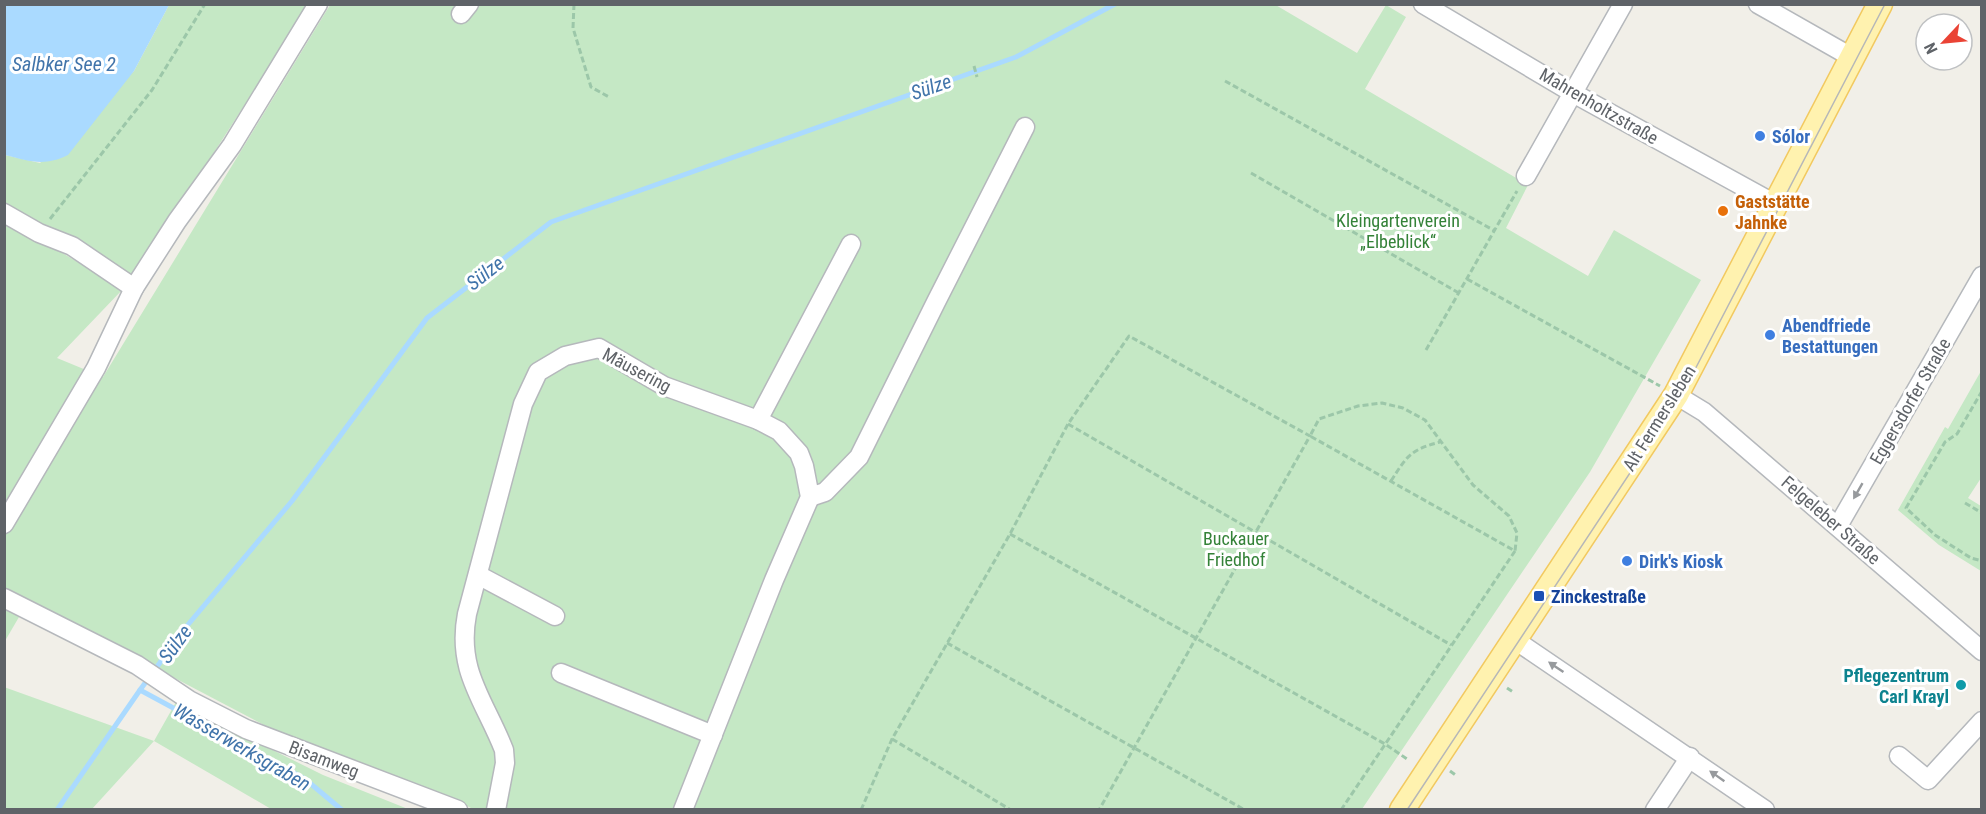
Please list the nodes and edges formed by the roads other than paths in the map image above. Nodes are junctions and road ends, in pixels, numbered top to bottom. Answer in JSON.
{"nodes":[{"id":1,"x":318,"y":4,"type":"edge"},
{"id":2,"x":1423,"y":4,"type":"edge"},
{"id":3,"x":1623,"y":4,"type":"edge"},
{"id":4,"x":1758,"y":4,"type":"edge"},
{"id":5,"x":1880,"y":4,"type":"edge"},
{"id":6,"x":1853,"y":58,"type":"junction"},
{"id":7,"x":1573,"y":93,"type":"junction"},
{"id":8,"x":1025,"y":127,"type":"dead end"},
{"id":9,"x":1526,"y":176,"type":"road end"},
{"id":10,"x":1777,"y":205,"type":"junction"},
{"id":11,"x":4,"y":213,"type":"edge"},
{"id":12,"x":851,"y":244,"type":"dead end"},
{"id":13,"x":1982,"y":276,"type":"edge"},
{"id":14,"x":134,"y":288,"type":"junction"},
{"id":15,"x":1676,"y":395,"type":"junction"},
{"id":16,"x":758,"y":420,"type":"junction"},
{"id":17,"x":810,"y":497,"type":"junction"},
{"id":18,"x":4,"y":524,"type":"edge"},
{"id":19,"x":1838,"y":526,"type":"junction"},
{"id":20,"x":478,"y":575,"type":"junction"},
{"id":21,"x":4,"y":598,"type":"edge"},
{"id":22,"x":555,"y":616,"type":"dead end"},
{"id":23,"x":1515,"y":640,"type":"junction"},
{"id":24,"x":1982,"y":651,"type":"edge"},
{"id":25,"x":561,"y":674,"type":"dead end"},
{"id":26,"x":1982,"y":721,"type":"edge"},
{"id":27,"x":713,"y":735,"type":"junction"},
{"id":28,"x":1899,"y":756,"type":"dead end"},
{"id":29,"x":1690,"y":757,"type":"junction"},
{"id":30,"x":458,"y":810,"type":"edge"},
{"id":31,"x":496,"y":810,"type":"edge"},
{"id":32,"x":683,"y":810,"type":"edge"},
{"id":33,"x":1402,"y":810,"type":"edge"},
{"id":34,"x":1655,"y":810,"type":"edge"},
{"id":35,"x":1766,"y":810,"type":"edge"}],
"edges":[{"from":1,"to":14,"type":"street"},
{"from":2,"to":7,"type":"street","name":"Mahrenholtzstraße"},
{"from":3,"to":7,"type":"street"},
{"from":4,"to":6,"type":"street"},
{"from":5,"to":6,"type":"main road","name":"Alt Fermersleben"},
{"from":6,"to":10,"type":"main road","name":"Alt Fermersleben"},
{"from":7,"to":9,"type":"street"},
{"from":7,"to":10,"type":"street","name":"Mahrenholtzstraße"},
{"from":8,"to":17,"type":"street"},
{"from":10,"to":15,"type":"main road","name":"Alt Fermersleben"},
{"from":11,"to":14,"type":"street"},
{"from":12,"to":16,"type":"street"},
{"from":13,"to":19,"type":"street","name":"Eggersdorfer Straße","one_way":true},
{"from":14,"to":18,"type":"street"},
{"from":15,"to":19,"type":"street","name":"Felgeleber Straße"},
{"from":15,"to":23,"type":"main road","name":"Alt Fermersleben"},
{"from":16,"to":17,"type":"street","name":"Mäusering"},
{"from":16,"to":20,"type":"street","name":"Mäusering"},
{"from":17,"to":27,"type":"street"},
{"from":19,"to":24,"type":"street","name":"Felgeleber Straße"},
{"from":20,"to":22,"type":"street"},
{"from":20,"to":31,"type":"street","name":"Mäusering"},
{"from":21,"to":30,"type":"street","name":"Bisamweg"},
{"from":29,"to":23,"type":"street","one_way":true},
{"from":23,"to":33,"type":"main road","name":"Alt Fermersleben"},
{"from":25,"to":27,"type":"street"},
{"from":26,"to":28,"type":"street"},
{"from":27,"to":32,"type":"street"},
{"from":29,"to":34,"type":"street"},
{"from":35,"to":29,"type":"street","one_way":true}]}
